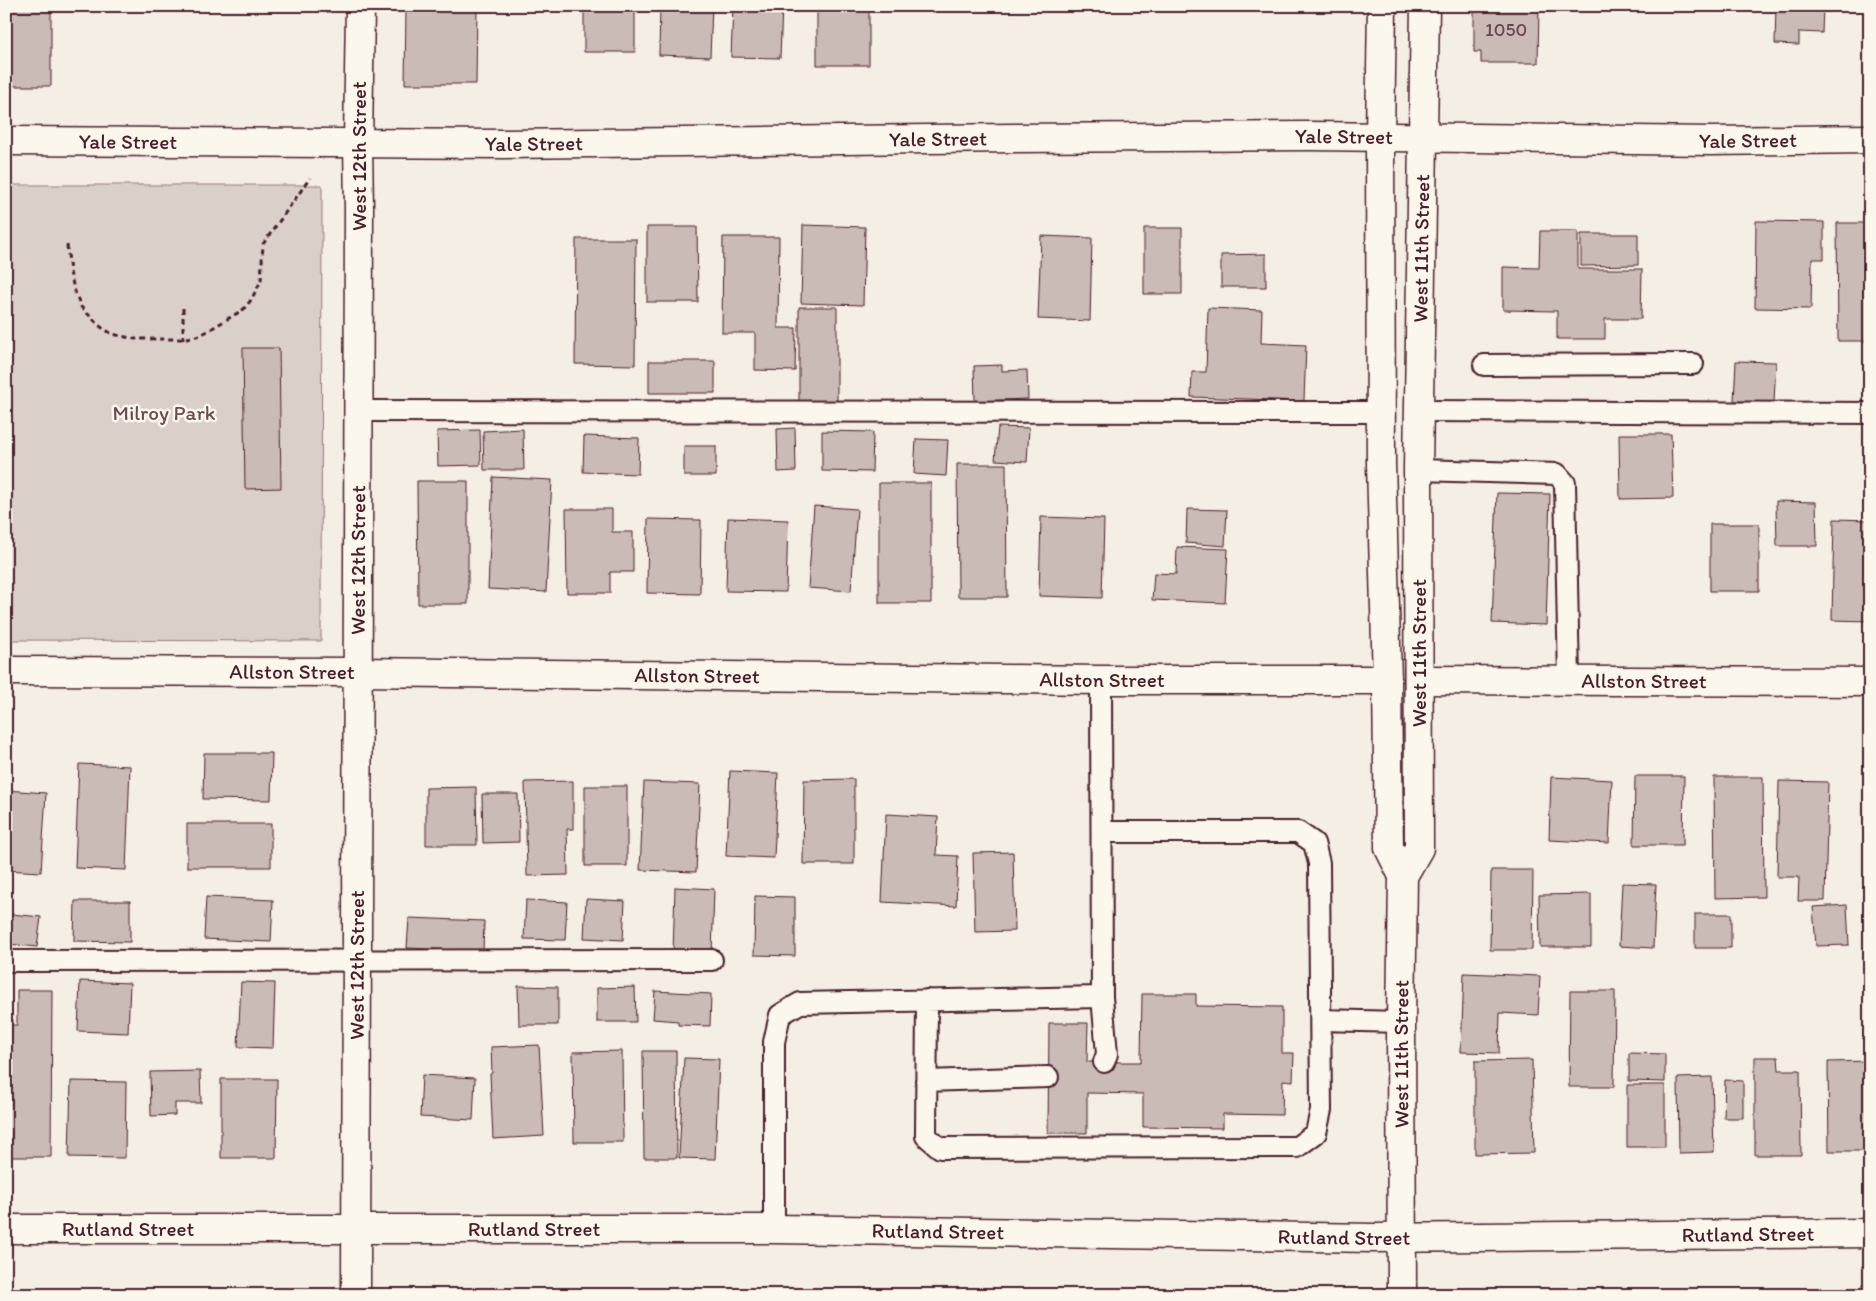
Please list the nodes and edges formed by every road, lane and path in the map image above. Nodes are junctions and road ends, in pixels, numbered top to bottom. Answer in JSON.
{"nodes":[{"id":1,"x":360,"y":6,"type":"edge"},
{"id":2,"x":1382,"y":6,"type":"edge"},
{"id":3,"x":1425,"y":6,"type":"edge"},
{"id":4,"x":1380,"y":137,"type":"junction"},
{"id":5,"x":1423,"y":138,"type":"junction"},
{"id":6,"x":1870,"y":139,"type":"edge"},
{"id":7,"x":6,"y":141,"type":"edge"},
{"id":8,"x":358,"y":144,"type":"junction"},
{"id":9,"x":310,"y":178,"type":"dead end"},
{"id":10,"x":67,"y":245,"type":"dead end"},
{"id":11,"x":183,"y":308,"type":"dead end"},
{"id":12,"x":183,"y":338,"type":"junction"},
{"id":13,"x":1692,"y":364,"type":"dead end"},
{"id":14,"x":1484,"y":365,"type":"dead end"},
{"id":15,"x":359,"y":411,"type":"junction"},
{"id":16,"x":1381,"y":412,"type":"junction"},
{"id":17,"x":1419,"y":412,"type":"junction"},
{"id":18,"x":1870,"y":413,"type":"edge"},
{"id":19,"x":1418,"y":470,"type":"junction"},
{"id":20,"x":6,"y":671,"type":"edge"},
{"id":21,"x":358,"y":672,"type":"junction"},
{"id":22,"x":1101,"y":680,"type":"junction"},
{"id":23,"x":1387,"y":680,"type":"junction"},
{"id":24,"x":1419,"y":680,"type":"junction"},
{"id":25,"x":1569,"y":681,"type":"junction"},
{"id":26,"x":1870,"y":682,"type":"edge"},
{"id":27,"x":1102,"y":832,"type":"junction"},
{"id":28,"x":1403,"y":876,"type":"junction"},
{"id":29,"x":712,"y":960,"type":"dead end"},
{"id":30,"x":357,"y":961,"type":"junction"},
{"id":31,"x":6,"y":962,"type":"edge"},
{"id":32,"x":1102,"y":996,"type":"junction"},
{"id":33,"x":927,"y":1000,"type":"junction"},
{"id":34,"x":1320,"y":1020,"type":"junction"},
{"id":35,"x":1401,"y":1022,"type":"junction"},
{"id":36,"x":1104,"y":1062,"type":"dead end"},
{"id":37,"x":1048,"y":1077,"type":"dead end"},
{"id":38,"x":926,"y":1081,"type":"junction"},
{"id":39,"x":6,"y":1229,"type":"edge"},
{"id":40,"x":356,"y":1229,"type":"junction"},
{"id":41,"x":774,"y":1229,"type":"junction"},
{"id":42,"x":1870,"y":1233,"type":"edge"},
{"id":43,"x":1402,"y":1238,"type":"junction"},
{"id":44,"x":356,"y":1295,"type":"edge"},
{"id":45,"x":1402,"y":1295,"type":"edge"}],
"edges":[{"from":1,"to":8,"type":"street","name":"West 12th Street"},
{"from":2,"to":4,"type":"street","name":"West 11th Street"},
{"from":3,"to":5,"type":"street","name":"West 11th Street"},
{"from":4,"to":5,"type":"street","name":"Yale Street"},
{"from":4,"to":8,"type":"street","name":"Yale Street"},
{"from":4,"to":16,"type":"street","name":"West 11th Street"},
{"from":5,"to":6,"type":"street","name":"Yale Street"},
{"from":5,"to":17,"type":"street","name":"West 11th Street"},
{"from":7,"to":8,"type":"street","name":"Yale Street"},
{"from":8,"to":15,"type":"street","name":"West 12th Street"},
{"from":9,"to":12,"type":"path"},
{"from":10,"to":12,"type":"path"},
{"from":11,"to":12,"type":"path"},
{"from":13,"to":14,"type":"lane"},
{"from":15,"to":16,"type":"lane"},
{"from":15,"to":21,"type":"street","name":"West 12th Street"},
{"from":16,"to":23,"type":"street","name":"West 11th Street"},
{"from":17,"to":18,"type":"lane"},
{"from":17,"to":19,"type":"street","name":"West 11th Street"},
{"from":19,"to":24,"type":"street","name":"West 11th Street"},
{"from":19,"to":25,"type":"lane"},
{"from":20,"to":21,"type":"street","name":"Allston Street"},
{"from":21,"to":22,"type":"street","name":"Allston Street"},
{"from":21,"to":30,"type":"street","name":"West 12th Street"},
{"from":22,"to":23,"type":"street","name":"Allston Street"},
{"from":22,"to":27,"type":"lane"},
{"from":23,"to":28,"type":"street","name":"West 11th Street"},
{"from":24,"to":25,"type":"street","name":"Allston Street"},
{"from":24,"to":28,"type":"street","name":"West 11th Street"},
{"from":25,"to":26,"type":"street","name":"Allston Street"},
{"from":27,"to":32,"type":"lane"},
{"from":27,"to":34,"type":"lane"},
{"from":28,"to":35,"type":"street","name":"West 11th Street"},
{"from":29,"to":30,"type":"lane"},
{"from":30,"to":31,"type":"lane"},
{"from":30,"to":40,"type":"street","name":"West 12th Street"},
{"from":32,"to":33,"type":"lane"},
{"from":32,"to":36,"type":"lane"},
{"from":33,"to":38,"type":"lane"},
{"from":33,"to":41,"type":"lane"},
{"from":34,"to":35,"type":"lane"},
{"from":34,"to":38,"type":"lane"},
{"from":35,"to":43,"type":"street","name":"West 11th Street"},
{"from":37,"to":38,"type":"lane"},
{"from":39,"to":40,"type":"street","name":"Rutland Street"},
{"from":40,"to":41,"type":"street","name":"Rutland Street"},
{"from":40,"to":44,"type":"street","name":"West 12th Street"},
{"from":41,"to":43,"type":"street","name":"Rutland Street"},
{"from":42,"to":43,"type":"street","name":"Rutland Street"},
{"from":43,"to":45,"type":"street","name":"West 11th Street"}]}
